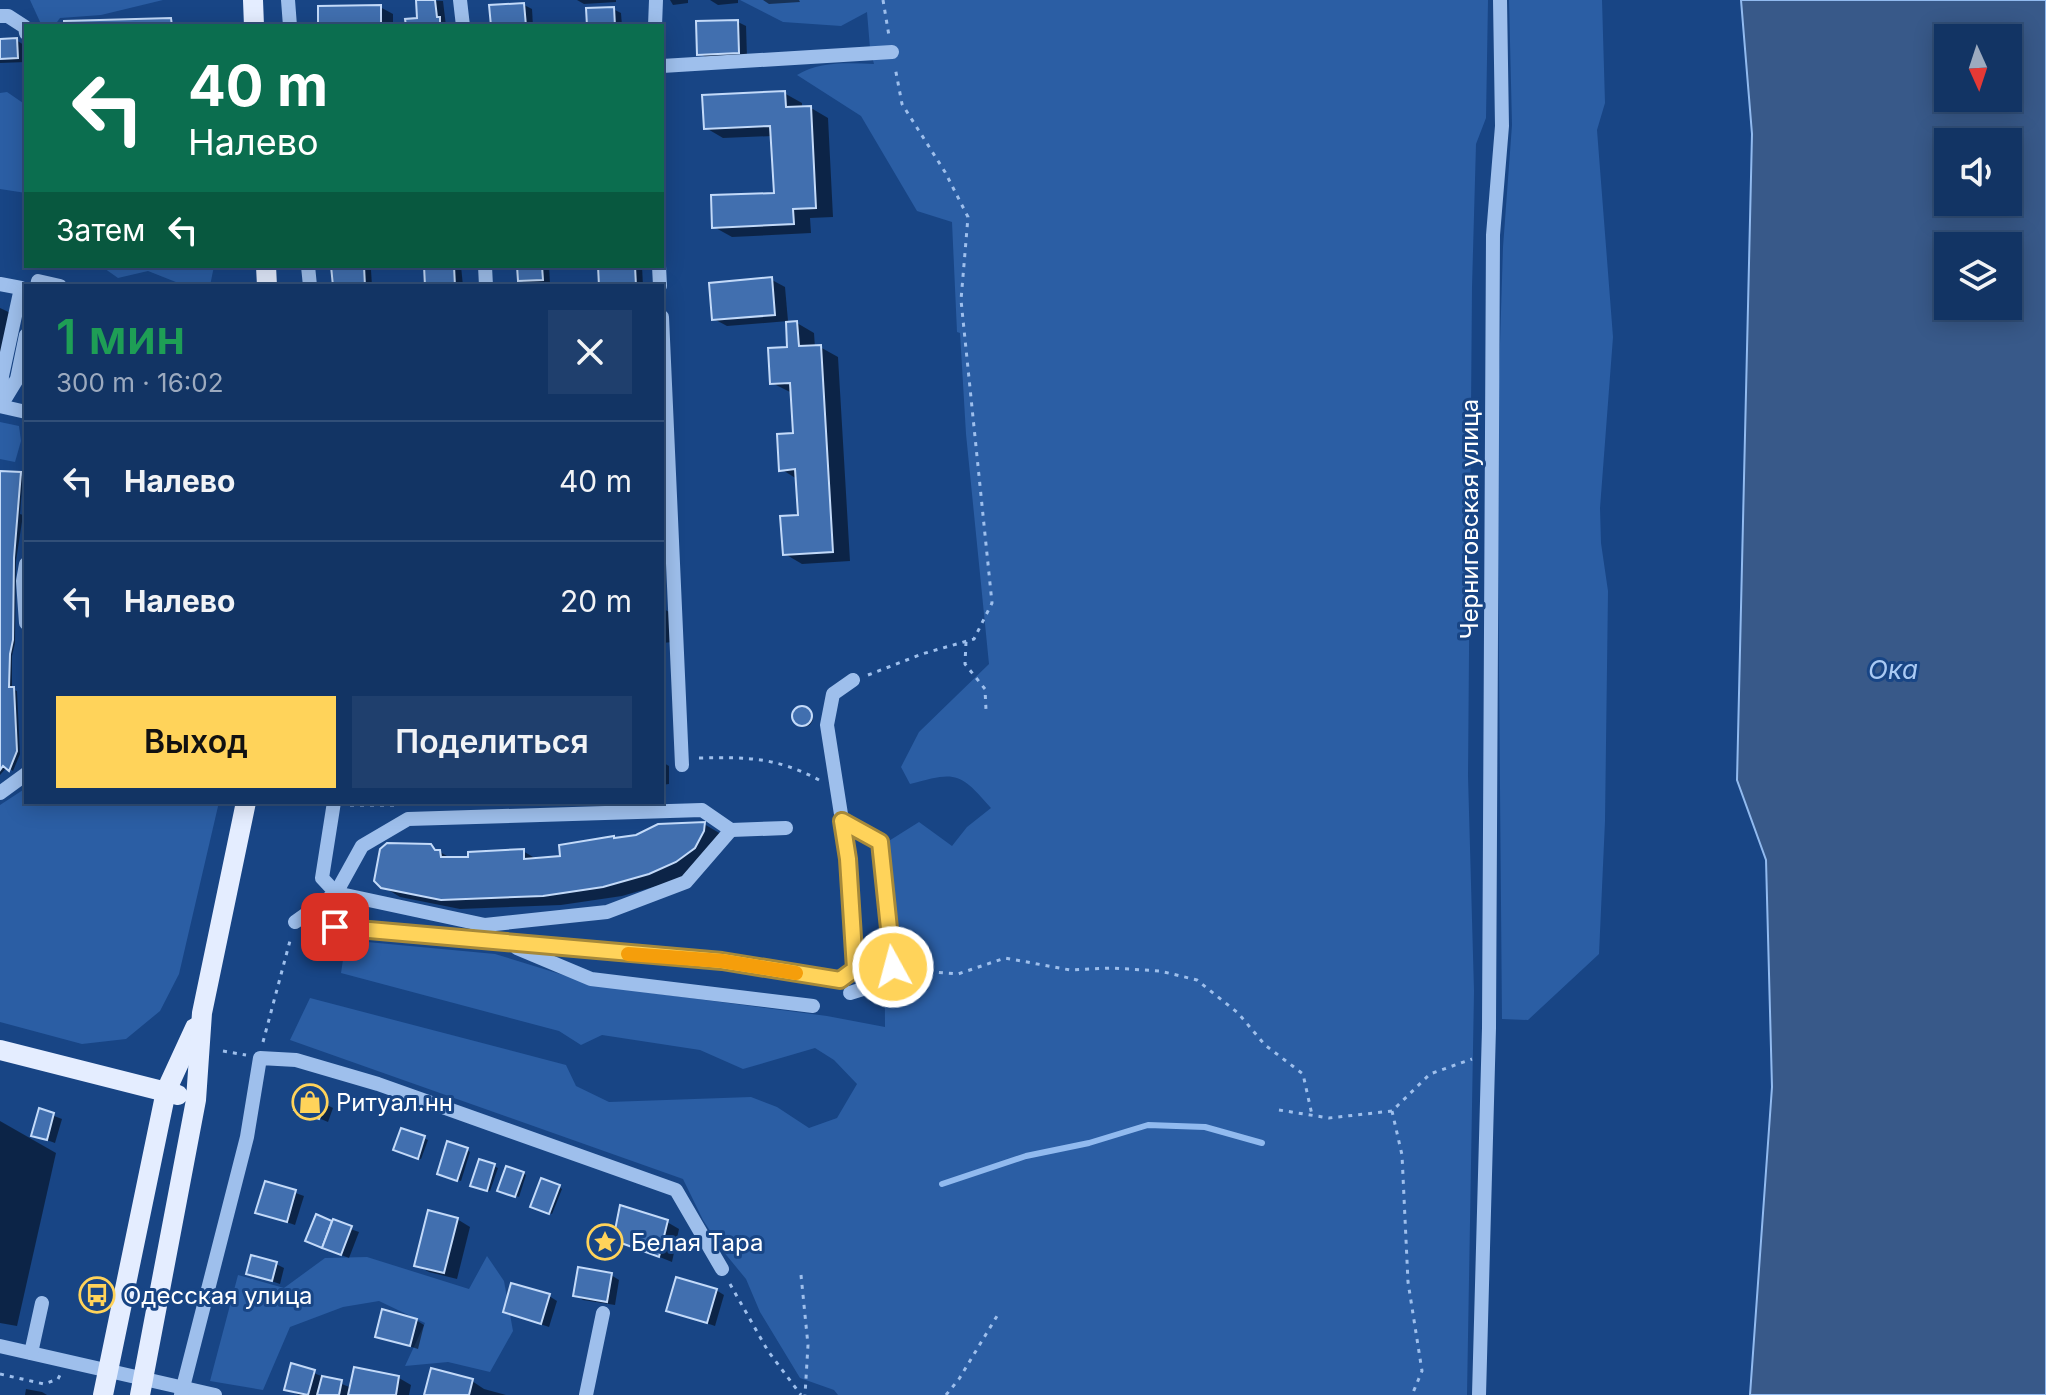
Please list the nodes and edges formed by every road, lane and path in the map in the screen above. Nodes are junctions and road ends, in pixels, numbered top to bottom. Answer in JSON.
{"nodes":[{"id":1,"x":253,"y":0,"type":"edge"},
{"id":2,"x":288,"y":0,"type":"edge"},
{"id":3,"x":460,"y":0,"type":"edge"},
{"id":4,"x":656,"y":0,"type":"edge"},
{"id":5,"x":1500,"y":0,"type":"edge"},
{"id":6,"x":0,"y":16,"type":"edge"},
{"id":7,"x":254,"y":24,"type":"edge"},
{"id":8,"x":290,"y":24,"type":"edge"},
{"id":9,"x":463,"y":24,"type":"edge"},
{"id":10,"x":655,"y":24,"type":"edge"},
{"id":11,"x":24,"y":26,"type":"edge"},
{"id":12,"x":892,"y":52,"type":"dead end"},
{"id":13,"x":664,"y":66,"type":"edge"},
{"id":14,"x":902,"y":104,"type":"dead end"},
{"id":15,"x":0,"y":284,"type":"edge"},
{"id":16,"x":24,"y":343,"type":"edge"},
{"id":17,"x":664,"y":362,"type":"edge"},
{"id":18,"x":15,"y":379,"type":"edge"},
{"id":19,"x":1,"y":406,"type":"edge"},
{"id":20,"x":24,"y":412,"type":"edge"},
{"id":21,"x":966,"y":642,"type":"junction"},
{"id":22,"x":853,"y":680,"type":"joint"},
{"id":23,"x":986,"y":710,"type":"dead end"},
{"id":24,"x":682,"y":762,"type":"joint"},
{"id":25,"x":24,"y":775,"type":"edge"},
{"id":26,"x":837,"y":789,"type":"junction"},
{"id":27,"x":0,"y":793,"type":"edge"},
{"id":28,"x":246,"y":804,"type":"edge"},
{"id":29,"x":334,"y":804,"type":"edge"},
{"id":30,"x":842,"y":821,"type":"junction"},
{"id":31,"x":786,"y":828,"type":"dead end"},
{"id":32,"x":731,"y":830,"type":"junction"},
{"id":33,"x":336,"y":893,"type":"junction"},
{"id":34,"x":295,"y":922,"type":"joint"},
{"id":35,"x":504,"y":943,"type":"junction"},
{"id":36,"x":893,"y":967,"type":"junction"},
{"id":37,"x":850,"y":993,"type":"dead end"},
{"id":38,"x":813,"y":1006,"type":"dead end"},
{"id":39,"x":202,"y":1013,"type":"junction"},
{"id":40,"x":266,"y":1028,"type":"dead end"},
{"id":41,"x":1488,"y":1038,"type":"junction"},
{"id":42,"x":0,"y":1050,"type":"edge"},
{"id":43,"x":223,"y":1051,"type":"dead end"},
{"id":44,"x":260,"y":1058,"type":"junction"},
{"id":45,"x":166,"y":1091,"type":"junction"},
{"id":46,"x":196,"y":1100,"type":"junction"},
{"id":47,"x":1279,"y":1110,"type":"dead end"},
{"id":48,"x":1392,"y":1111,"type":"junction"},
{"id":49,"x":1312,"y":1115,"type":"junction"},
{"id":50,"x":722,"y":1269,"type":"joint"},
{"id":51,"x":801,"y":1275,"type":"dead end"},
{"id":52,"x":42,"y":1303,"type":"dead end"},
{"id":53,"x":1000,"y":1311,"type":"dead end"},
{"id":54,"x":603,"y":1313,"type":"dead end"},
{"id":55,"x":0,"y":1346,"type":"edge"},
{"id":56,"x":31,"y":1353,"type":"junction"},
{"id":57,"x":107,"y":1371,"type":"junction"},
{"id":58,"x":61,"y":1373,"type":"dead end"},
{"id":59,"x":0,"y":1374,"type":"edge"},
{"id":60,"x":142,"y":1386,"type":"edge"},
{"id":61,"x":182,"y":1391,"type":"edge"},
{"id":62,"x":103,"y":1395,"type":"edge"},
{"id":63,"x":215,"y":1395,"type":"edge"},
{"id":64,"x":586,"y":1395,"type":"edge"},
{"id":65,"x":803,"y":1395,"type":"edge"},
{"id":66,"x":946,"y":1395,"type":"edge"},
{"id":67,"x":1412,"y":1395,"type":"edge"},
{"id":68,"x":1479,"y":1395,"type":"edge"}],
"edges":[{"from":1,"to":7,"type":"main road"},
{"from":2,"to":8,"type":"street"},
{"from":3,"to":9,"type":"street"},
{"from":4,"to":10,"type":"street"},
{"from":5,"to":41,"type":"street","name":"Черниговская улица"},
{"from":6,"to":11,"type":"street"},
{"from":12,"to":13,"type":"street"},
{"from":14,"to":21,"type":"path"},
{"from":15,"to":18,"type":"street"},
{"from":16,"to":18,"type":"street"},
{"from":17,"to":24,"type":"street"},
{"from":18,"to":19,"type":"street"},
{"from":19,"to":20,"type":"street"},
{"from":21,"to":22,"type":"path"},
{"from":21,"to":23,"type":"path"},
{"from":22,"to":26,"type":"street"},
{"from":24,"to":26,"type":"path"},
{"from":25,"to":27,"type":"street"},
{"from":26,"to":30,"type":"street"},
{"from":28,"to":39,"type":"main road"},
{"from":29,"to":33,"type":"street"},
{"from":30,"to":35,"type":"street"},
{"from":30,"to":36,"type":"street"},
{"from":31,"to":32,"type":"street"},
{"from":32,"to":33,"type":"street"},
{"from":32,"to":33,"type":"street"},
{"from":33,"to":34,"type":"street"},
{"from":33,"to":35,"type":"street"},
{"from":34,"to":40,"type":"path"},
{"from":35,"to":38,"type":"street"},
{"from":36,"to":37,"type":"street"},
{"from":36,"to":49,"type":"path"},
{"from":39,"to":45,"type":"main road"},
{"from":39,"to":46,"type":"main road"},
{"from":41,"to":48,"type":"path"},
{"from":41,"to":68,"type":"street","name":"Черниговская улица"},
{"from":42,"to":45,"type":"main road"},
{"from":43,"to":44,"type":"path"},
{"from":44,"to":50,"type":"street"},
{"from":44,"to":61,"type":"street"},
{"from":45,"to":46,"type":"main road"},
{"from":45,"to":57,"type":"main road"},
{"from":46,"to":60,"type":"main road"},
{"from":47,"to":49,"type":"path"},
{"from":48,"to":49,"type":"path"},
{"from":48,"to":67,"type":"path"},
{"from":50,"to":65,"type":"path"},
{"from":51,"to":65,"type":"path"},
{"from":52,"to":56,"type":"street"},
{"from":53,"to":66,"type":"path"},
{"from":54,"to":64,"type":"street"},
{"from":55,"to":56,"type":"street"},
{"from":56,"to":57,"type":"street"},
{"from":57,"to":60,"type":"street"},
{"from":57,"to":62,"type":"main road"},
{"from":58,"to":59,"type":"path"},
{"from":60,"to":61,"type":"street"},
{"from":61,"to":63,"type":"street"}]}
